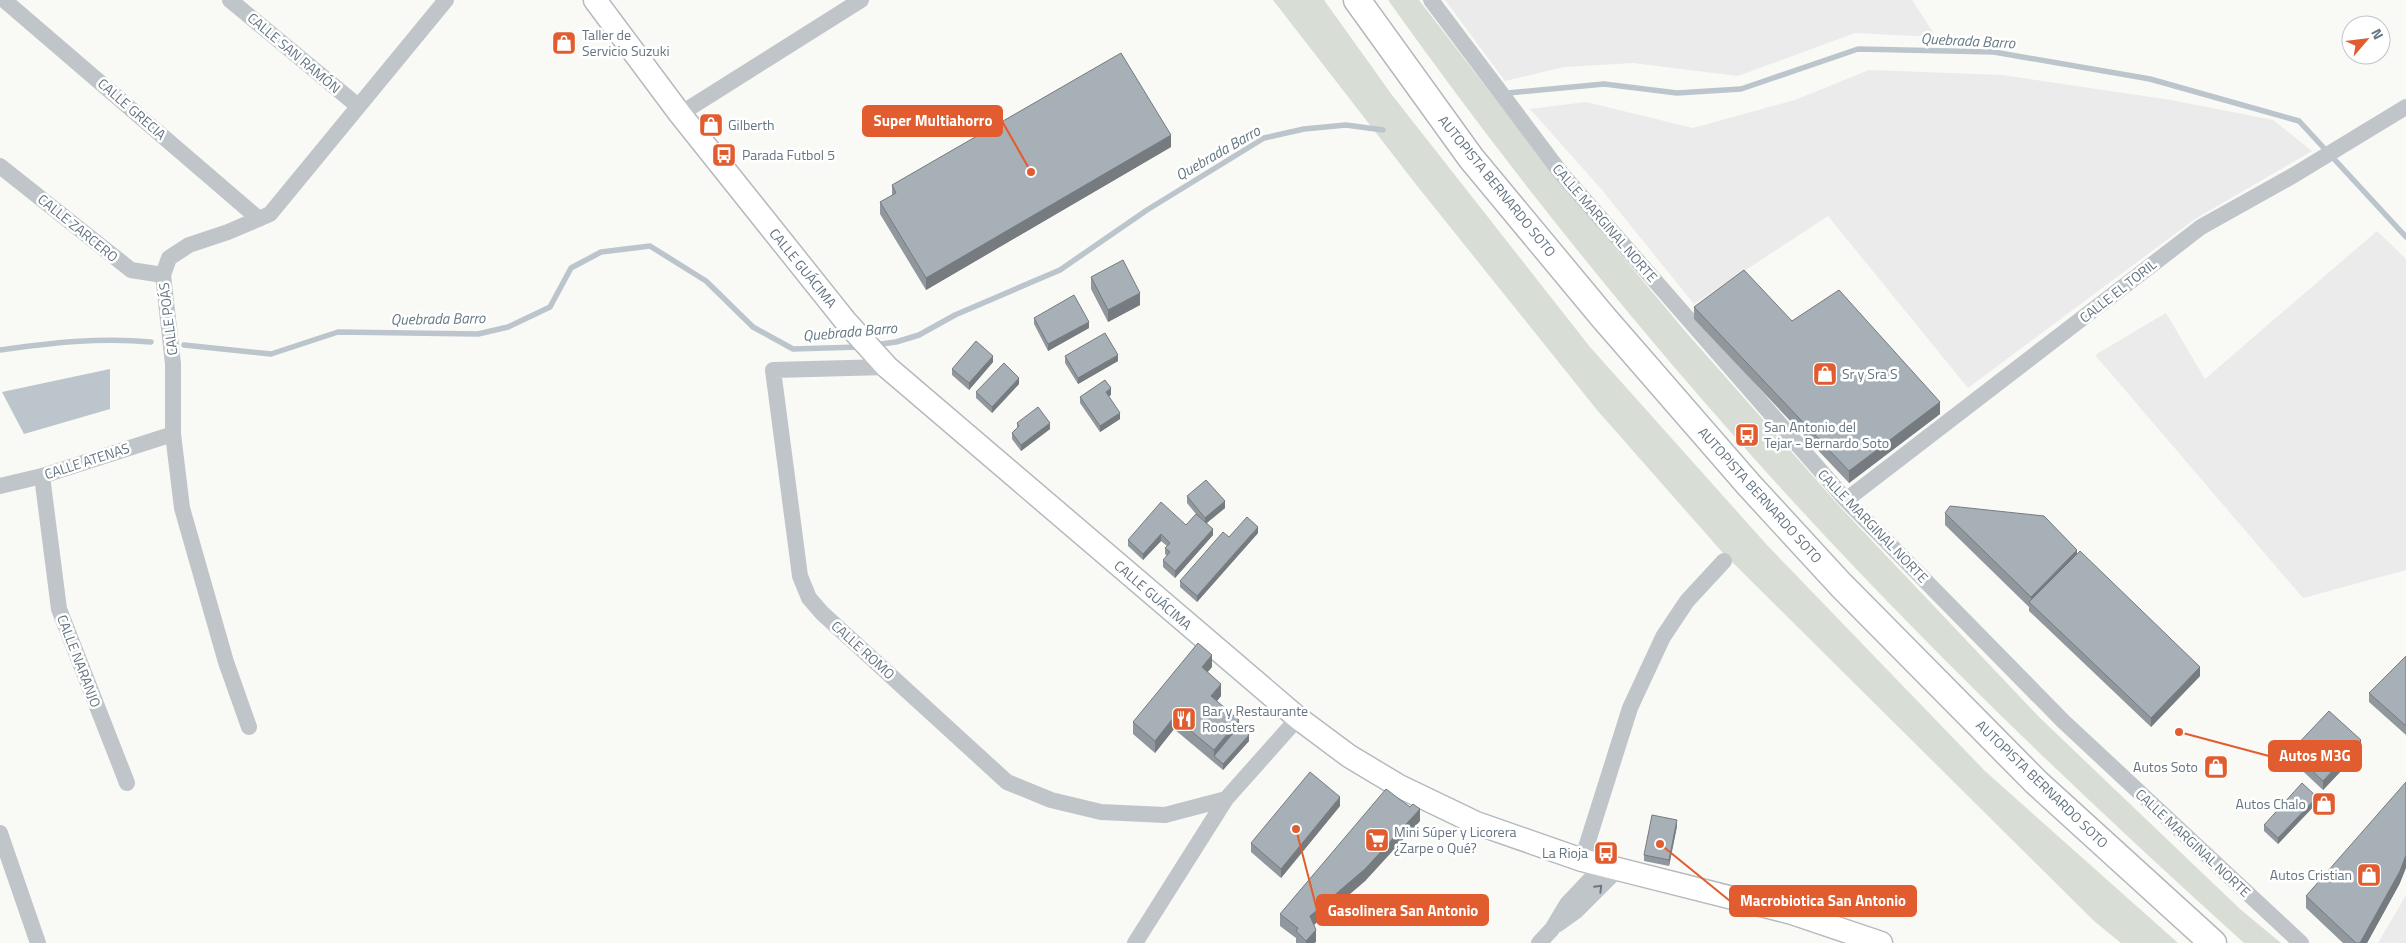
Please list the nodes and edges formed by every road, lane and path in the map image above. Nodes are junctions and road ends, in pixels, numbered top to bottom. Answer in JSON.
{"nodes":[{"id":1,"x":4,"y":0,"type":"edge"},
{"id":2,"x":230,"y":0,"type":"edge"},
{"id":3,"x":445,"y":0,"type":"edge"},
{"id":4,"x":594,"y":0,"type":"edge"},
{"id":5,"x":862,"y":0,"type":"edge"},
{"id":6,"x":1357,"y":0,"type":"edge"},
{"id":7,"x":1431,"y":0,"type":"edge"},
{"id":8,"x":358,"y":106,"type":"junction"},
{"id":9,"x":2406,"y":107,"type":"edge"},
{"id":10,"x":680,"y":114,"type":"junction"},
{"id":11,"x":0,"y":166,"type":"edge"},
{"id":12,"x":259,"y":219,"type":"junction"},
{"id":13,"x":163,"y":275,"type":"junction"},
{"id":14,"x":882,"y":362,"type":"junction"},
{"id":15,"x":173,"y":434,"type":"junction"},
{"id":16,"x":42,"y":476,"type":"junction"},
{"id":17,"x":0,"y":486,"type":"edge"},
{"id":18,"x":1846,"y":500,"type":"junction"},
{"id":19,"x":1724,"y":561,"type":"dead end"},
{"id":20,"x":1298,"y":718,"type":"junction"},
{"id":21,"x":249,"y":727,"type":"dead end"},
{"id":22,"x":126,"y":783,"type":"dead end"},
{"id":23,"x":1226,"y":799,"type":"junction"},
{"id":24,"x":0,"y":833,"type":"edge"},
{"id":25,"x":1601,"y":865,"type":"junction"},
{"id":26,"x":38,"y":943,"type":"edge"},
{"id":27,"x":1135,"y":943,"type":"edge"},
{"id":28,"x":1539,"y":943,"type":"edge"},
{"id":29,"x":1881,"y":943,"type":"edge"},
{"id":30,"x":2213,"y":943,"type":"edge"},
{"id":31,"x":2301,"y":943,"type":"edge"}],
"edges":[{"from":1,"to":12,"type":"street","name":"CALLE GRECIA"},
{"from":2,"to":8,"type":"street","name":"CALLE SAN RAMÓN"},
{"from":3,"to":8,"type":"street","name":"CALLE POÁS"},
{"from":4,"to":10,"type":"main road","name":"CALLE GUÁCIMA"},
{"from":5,"to":10,"type":"street"},
{"from":6,"to":30,"type":"highway","name":"AUTOPISTA BERNARDO SOTO"},
{"from":7,"to":18,"type":"street","name":"CALLE MARGINAL NORTE"},
{"from":8,"to":12,"type":"street","name":"CALLE POÁS"},
{"from":9,"to":18,"type":"street","name":"CALLE EL TORIL"},
{"from":10,"to":14,"type":"main road","name":"CALLE GUÁCIMA"},
{"from":11,"to":13,"type":"street","name":"CALLE ZARCERO"},
{"from":12,"to":13,"type":"street","name":"CALLE POÁS"},
{"from":13,"to":15,"type":"street","name":"CALLE POÁS"},
{"from":14,"to":20,"type":"main road","name":"CALLE GUÁCIMA"},
{"from":14,"to":23,"type":"street","name":"CALLE ROMO"},
{"from":15,"to":16,"type":"street","name":"CALLE ATENAS"},
{"from":15,"to":21,"type":"street","name":"CALLE POÁS"},
{"from":16,"to":17,"type":"street","name":"CALLE ATENAS"},
{"from":16,"to":22,"type":"street","name":"CALLE NARANJO"},
{"from":18,"to":31,"type":"street","name":"CALLE MARGINAL NORTE"},
{"from":19,"to":25,"type":"street"},
{"from":20,"to":23,"type":"street"},
{"from":20,"to":25,"type":"main road","name":"CALLE GUÁCIMA"},
{"from":23,"to":27,"type":"street"},
{"from":24,"to":26,"type":"street"},
{"from":25,"to":28,"type":"street"},
{"from":25,"to":29,"type":"main road","name":"CALLE GUÁCIMA"}]}
